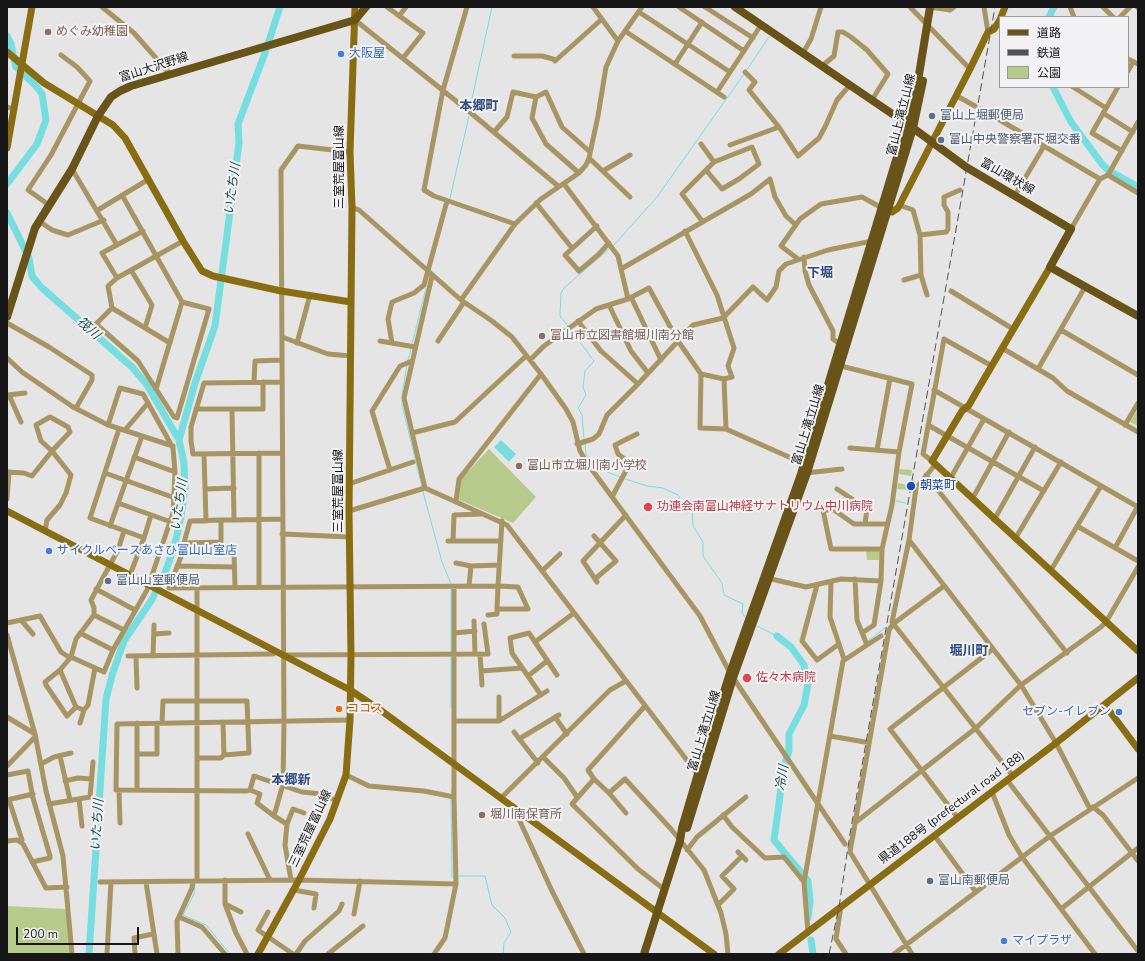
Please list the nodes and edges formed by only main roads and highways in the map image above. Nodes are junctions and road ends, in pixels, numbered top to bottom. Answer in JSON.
{"nodes":[{"id":1,"x":366,"y":7,"type":"edge"},
{"id":2,"x":735,"y":7,"type":"edge"},
{"id":3,"x":932,"y":7,"type":"edge"},
{"id":4,"x":910,"y":126,"type":"junction"},
{"id":5,"x":1138,"y":316,"type":"edge"},
{"id":6,"x":7,"y":317,"type":"edge"},
{"id":7,"x":644,"y":954,"type":"edge"}],
"edges":[{"from":1,"to":6,"type":"main road","name":"富山大沢野線"},
{"from":2,"to":4,"type":"main road","name":"富山環状線"},
{"from":3,"to":4,"type":"main road","name":"富山上滝立山線"},
{"from":4,"to":5,"type":"main road","name":"富山環状線"},
{"from":4,"to":7,"type":"main road","name":"富山上滝立山線"}]}
